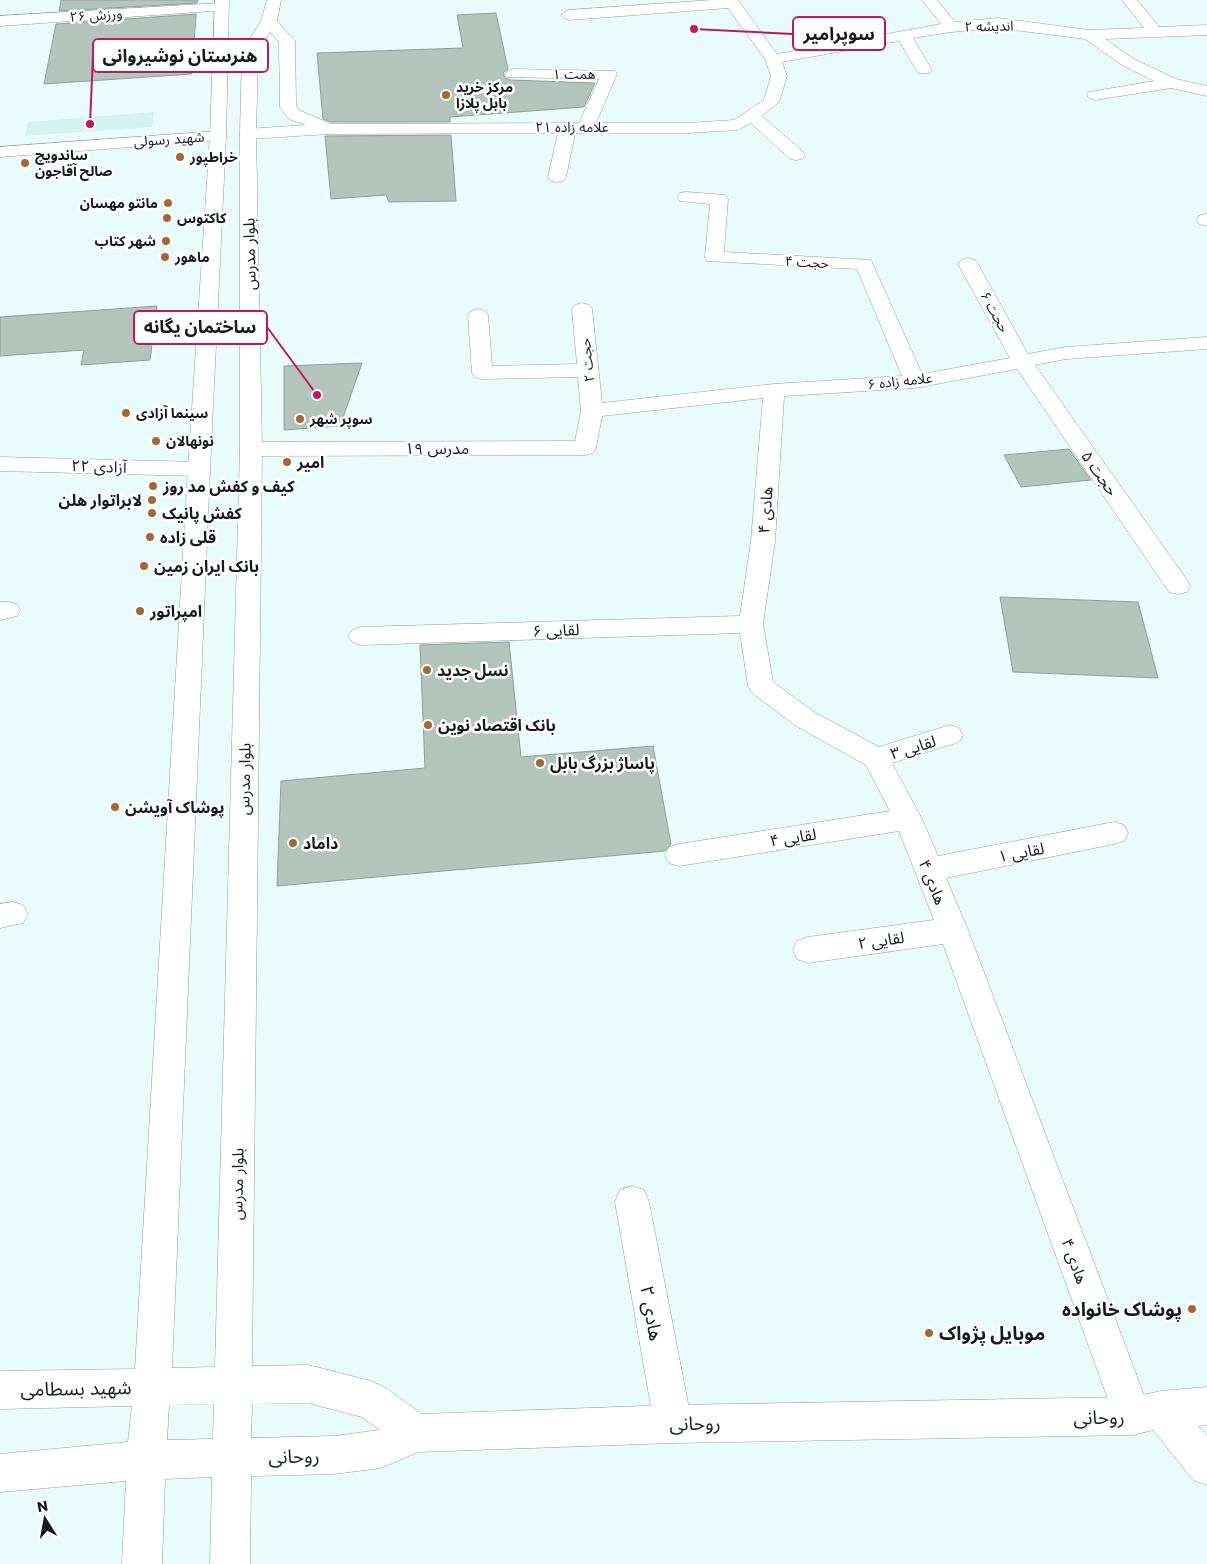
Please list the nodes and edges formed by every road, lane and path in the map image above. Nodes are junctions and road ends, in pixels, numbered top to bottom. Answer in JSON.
{"nodes":[{"id":1,"x":929,"y":0,"type":"edge"},
{"id":2,"x":1129,"y":0,"type":"edge"},
{"id":3,"x":731,"y":1,"type":"edge"},
{"id":4,"x":689,"y":3,"type":"edge"},
{"id":5,"x":222,"y":4,"type":"edge"},
{"id":6,"x":272,"y":11,"type":"edge"},
{"id":7,"x":1016,"y":12,"type":"dead end"},
{"id":8,"x":568,"y":16,"type":"dead end"},
{"id":9,"x":0,"y":21,"type":"edge"},
{"id":10,"x":1026,"y":26,"type":"junction"},
{"id":11,"x":952,"y":27,"type":"junction"},
{"id":12,"x":1207,"y":30,"type":"edge"},
{"id":13,"x":1155,"y":32,"type":"junction"},
{"id":14,"x":1089,"y":35,"type":"junction"},
{"id":15,"x":904,"y":36,"type":"junction"},
{"id":16,"x":773,"y":59,"type":"junction"},
{"id":17,"x":924,"y":70,"type":"dead end"},
{"id":18,"x":513,"y":74,"type":"dead end"},
{"id":19,"x":1170,"y":83,"type":"junction"},
{"id":20,"x":1207,"y":91,"type":"edge"},
{"id":21,"x":1095,"y":95,"type":"dead end"},
{"id":22,"x":752,"y":115,"type":"junction"},
{"id":23,"x":568,"y":127,"type":"junction"},
{"id":24,"x":586,"y":127,"type":"junction"},
{"id":25,"x":329,"y":129,"type":"junction"},
{"id":26,"x":248,"y":134,"type":"junction"},
{"id":27,"x":218,"y":136,"type":"junction"},
{"id":28,"x":0,"y":152,"type":"edge"},
{"id":29,"x":796,"y":155,"type":"dead end"},
{"id":30,"x":557,"y":177,"type":"dead end"},
{"id":31,"x":686,"y":197,"type":"dead end"},
{"id":32,"x":968,"y":264,"type":"dead end"},
{"id":33,"x":582,"y":309,"type":"dead end"},
{"id":34,"x":478,"y":315,"type":"dead end"},
{"id":35,"x":1207,"y":343,"type":"edge"},
{"id":36,"x":1022,"y":361,"type":"junction"},
{"id":37,"x":588,"y":370,"type":"junction"},
{"id":38,"x":915,"y":382,"type":"junction"},
{"id":39,"x":774,"y":390,"type":"junction"},
{"id":40,"x":592,"y":411,"type":"junction"},
{"id":41,"x":251,"y":449,"type":"junction"},
{"id":42,"x":0,"y":464,"type":"edge"},
{"id":43,"x":199,"y":469,"type":"junction"},
{"id":44,"x":1178,"y":586,"type":"dead end"},
{"id":45,"x":751,"y":624,"type":"junction"},
{"id":46,"x":361,"y":636,"type":"dead end"},
{"id":47,"x":950,"y":735,"type":"dead end"},
{"id":48,"x":876,"y":758,"type":"junction"},
{"id":49,"x":908,"y":819,"type":"junction"},
{"id":50,"x":1114,"y":833,"type":"dead end"},
{"id":51,"x":679,"y":855,"type":"dead end"},
{"id":52,"x":928,"y":870,"type":"junction"},
{"id":53,"x":953,"y":930,"type":"junction"},
{"id":54,"x":808,"y":950,"type":"dead end"},
{"id":55,"x":632,"y":1202,"type":"dead end"},
{"id":56,"x":232,"y":1384,"type":"junction"},
{"id":57,"x":153,"y":1386,"type":"junction"},
{"id":58,"x":0,"y":1390,"type":"edge"},
{"id":59,"x":1207,"y":1406,"type":"edge"},
{"id":60,"x":1147,"y":1413,"type":"junction"},
{"id":61,"x":673,"y":1424,"type":"junction"},
{"id":62,"x":418,"y":1433,"type":"junction"},
{"id":63,"x":232,"y":1458,"type":"junction"},
{"id":64,"x":146,"y":1460,"type":"junction"},
{"id":65,"x":1207,"y":1466,"type":"edge"},
{"id":66,"x":0,"y":1473,"type":"edge"},
{"id":67,"x":142,"y":1564,"type":"edge"},
{"id":68,"x":230,"y":1564,"type":"edge"}],
"edges":[{"from":1,"to":11,"type":"street"},
{"from":2,"to":13,"type":"street"},
{"from":3,"to":4,"type":"street"},
{"from":3,"to":16,"type":"street","name":"علامه زاده ۲۱"},
{"from":4,"to":8,"type":"street"},
{"from":5,"to":9,"type":"street","name":"ورزش ۲۶"},
{"from":5,"to":27,"type":"street"},
{"from":6,"to":25,"type":"street"},
{"from":6,"to":26,"type":"street","name":"بلوار مدرس"},
{"from":7,"to":10,"type":"street"},
{"from":10,"to":11,"type":"street","name":"اندیشه ۲"},
{"from":10,"to":14,"type":"street","name":"اندیشه ۲"},
{"from":11,"to":15,"type":"street","name":"اندیشه ۲"},
{"from":12,"to":13,"type":"street","name":"اندیشه ۲"},
{"from":13,"to":14,"type":"street","name":"اندیشه ۲"},
{"from":14,"to":19,"type":"street"},
{"from":15,"to":16,"type":"street","name":"اندیشه ۲"},
{"from":15,"to":17,"type":"street"},
{"from":16,"to":22,"type":"street","name":"علامه زاده ۲۱"},
{"from":18,"to":24,"type":"street","name":"همت ۱"},
{"from":19,"to":20,"type":"street"},
{"from":19,"to":21,"type":"street"},
{"from":22,"to":24,"type":"street","name":"علامه زاده ۲۱"},
{"from":22,"to":29,"type":"street"},
{"from":23,"to":24,"type":"street","name":"علامه زاده ۲۱"},
{"from":23,"to":25,"type":"street","name":"علامه زاده ۲۱"},
{"from":23,"to":30,"type":"street"},
{"from":25,"to":26,"type":"street","name":"علامه زاده ۲۱"},
{"from":26,"to":41,"type":"street","name":"بلوار مدرس"},
{"from":27,"to":28,"type":"street","name":"شهید رسولی"},
{"from":27,"to":43,"type":"street"},
{"from":31,"to":38,"type":"street","name":"حجت ۴"},
{"from":32,"to":36,"type":"street","name":"حجت ۶"},
{"from":33,"to":37,"type":"street","name":"حجت ۲"},
{"from":34,"to":37,"type":"street"},
{"from":35,"to":36,"type":"street","name":"علامه زاده ۶"},
{"from":36,"to":38,"type":"street","name":"علامه زاده ۶"},
{"from":36,"to":44,"type":"street","name":"حجت ۵"},
{"from":37,"to":40,"type":"street","name":"حجت ۲"},
{"from":38,"to":39,"type":"street","name":"علامه زاده ۶"},
{"from":39,"to":40,"type":"street","name":"علامه زاده ۶"},
{"from":39,"to":45,"type":"street","name":"هادی ۴"},
{"from":40,"to":41,"type":"street","name":"مدرس ۱۹"},
{"from":41,"to":56,"type":"street","name":"بلوار مدرس"},
{"from":42,"to":43,"type":"street","name":"آزادی ٢٢"},
{"from":43,"to":57,"type":"street"},
{"from":45,"to":46,"type":"street","name":"لقایی ۶"},
{"from":45,"to":48,"type":"street","name":"هادی ۴"},
{"from":47,"to":48,"type":"street","name":"لقایی ۳"},
{"from":48,"to":49,"type":"street","name":"هادی ۴"},
{"from":49,"to":51,"type":"street","name":"لقایی ۴"},
{"from":49,"to":52,"type":"street","name":"هادی ۴"},
{"from":50,"to":52,"type":"street","name":"لقایی ۱"},
{"from":52,"to":53,"type":"street","name":"هادی ۴"},
{"from":53,"to":54,"type":"street","name":"لقایی ۲"},
{"from":53,"to":60,"type":"street","name":"هادی ۴"},
{"from":55,"to":61,"type":"street","name":"هادی ۲"},
{"from":56,"to":57,"type":"street","name":"شهید بسطامی"},
{"from":56,"to":62,"type":"street","name":"شهید بسطامی"},
{"from":56,"to":63,"type":"street","name":"بلوار مدرس"},
{"from":57,"to":58,"type":"street","name":"شهید بسطامی"},
{"from":57,"to":64,"type":"street"},
{"from":59,"to":60,"type":"street","name":"روحانی"},
{"from":60,"to":61,"type":"street","name":"روحانی"},
{"from":60,"to":65,"type":"street","name":"هادی ۴"},
{"from":61,"to":62,"type":"street","name":"روحانی"},
{"from":62,"to":63,"type":"street","name":"روحانی"},
{"from":63,"to":64,"type":"street","name":"روحانی"},
{"from":63,"to":68,"type":"street","name":"بلوار مدرس"},
{"from":64,"to":66,"type":"street"},
{"from":64,"to":67,"type":"street"}]}
